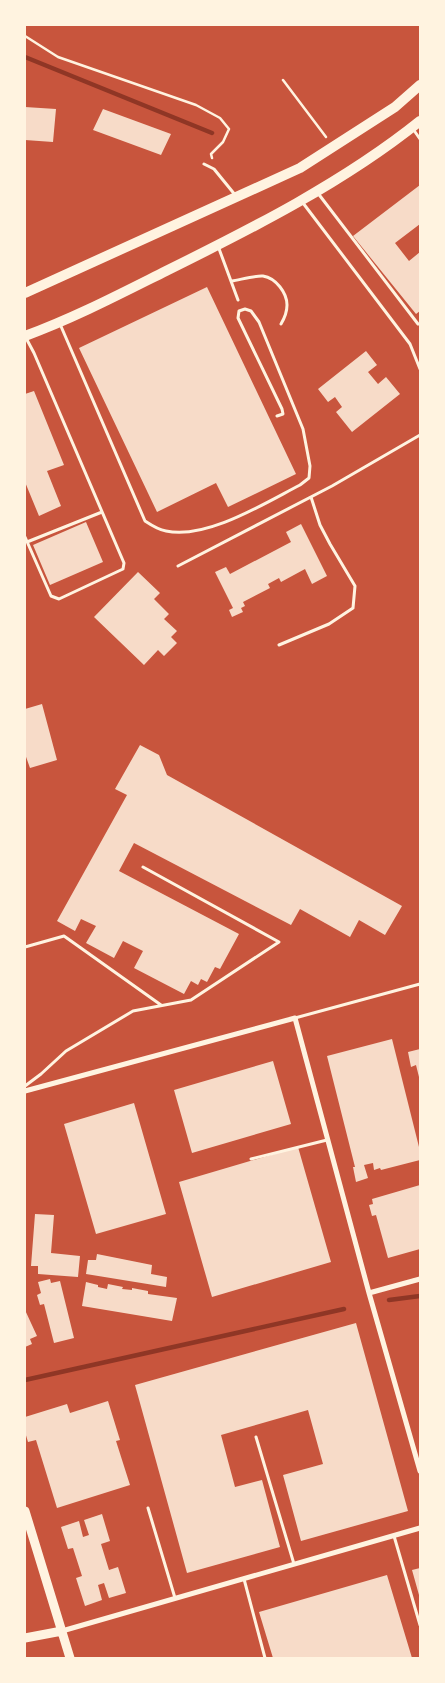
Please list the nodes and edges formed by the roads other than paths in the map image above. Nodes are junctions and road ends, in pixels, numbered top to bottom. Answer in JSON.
{"nodes":[{"id":1,"x":420,"y":85,"type":"edge"},
{"id":2,"x":416,"y":124,"type":"edge"},
{"id":3,"x":420,"y":139,"type":"edge"},
{"id":4,"x":204,"y":164,"type":"dead end"},
{"id":5,"x":317,"y":192,"type":"junction"},
{"id":6,"x":236,"y":196,"type":"junction"},
{"id":7,"x":301,"y":200,"type":"junction"},
{"id":8,"x":218,"y":246,"type":"junction"},
{"id":9,"x":232,"y":281,"type":"junction"},
{"id":10,"x":25,"y":293,"type":"edge"},
{"id":11,"x":238,"y":300,"type":"dead end"},
{"id":12,"x":60,"y":323,"type":"junction"},
{"id":13,"x":281,"y":324,"type":"dead end"},
{"id":14,"x":420,"y":324,"type":"edge"},
{"id":15,"x":25,"y":336,"type":"edge"},
{"id":16,"x":420,"y":369,"type":"edge"},
{"id":17,"x":277,"y":416,"type":"dead end"},
{"id":18,"x":420,"y":435,"type":"edge"},
{"id":19,"x":311,"y":497,"type":"junction"},
{"id":20,"x":102,"y":512,"type":"junction"},
{"id":21,"x":25,"y":537,"type":"edge"},
{"id":22,"x":27,"y":542,"type":"junction"},
{"id":23,"x":178,"y":566,"type":"dead end"},
{"id":24,"x":279,"y":645,"type":"dead end"},
{"id":25,"x":142,"y":867,"type":"dead end"},
{"id":26,"x":25,"y":947,"type":"edge"},
{"id":27,"x":420,"y":984,"type":"edge"},
{"id":28,"x":162,"y":1006,"type":"junction"},
{"id":29,"x":295,"y":1018,"type":"junction"},
{"id":30,"x":25,"y":1086,"type":"edge"},
{"id":31,"x":25,"y":1091,"type":"edge"},
{"id":32,"x":327,"y":1140,"type":"junction"},
{"id":33,"x":251,"y":1159,"type":"dead end"},
{"id":34,"x":420,"y":1279,"type":"edge"},
{"id":35,"x":369,"y":1293,"type":"junction"},
{"id":36,"x":256,"y":1437,"type":"dead end"},
{"id":37,"x":419,"y":1462,"type":"edge"},
{"id":38,"x":420,"y":1471,"type":"edge"},
{"id":39,"x":148,"y":1508,"type":"dead end"},
{"id":40,"x":25,"y":1511,"type":"edge"},
{"id":41,"x":420,"y":1528,"type":"edge"},
{"id":42,"x":394,"y":1535,"type":"junction"},
{"id":43,"x":294,"y":1564,"type":"junction"},
{"id":44,"x":244,"y":1579,"type":"junction"},
{"id":45,"x":175,"y":1599,"type":"junction"},
{"id":46,"x":420,"y":1625,"type":"edge"},
{"id":47,"x":62,"y":1631,"type":"junction"},
{"id":48,"x":25,"y":1638,"type":"edge"},
{"id":49,"x":70,"y":1658,"type":"edge"},
{"id":50,"x":265,"y":1658,"type":"edge"}],
"edges":[{"from":1,"to":6,"type":"main road"},
{"from":2,"to":3,"type":"lane"},
{"from":2,"to":5,"type":"main road"},
{"from":4,"to":6,"type":"lane"},
{"from":5,"to":7,"type":"main road"},
{"from":5,"to":14,"type":"lane"},
{"from":6,"to":10,"type":"main road"},
{"from":7,"to":8,"type":"main road"},
{"from":7,"to":16,"type":"lane"},
{"from":8,"to":9,"type":"lane"},
{"from":8,"to":12,"type":"main road"},
{"from":9,"to":11,"type":"lane"},
{"from":9,"to":13,"type":"lane"},
{"from":12,"to":15,"type":"main road"},
{"from":12,"to":17,"type":"lane"},
{"from":15,"to":20,"type":"lane"},
{"from":18,"to":19,"type":"lane"},
{"from":19,"to":23,"type":"lane"},
{"from":19,"to":24,"type":"lane"},
{"from":20,"to":22,"type":"lane"},
{"from":20,"to":22,"type":"lane"},
{"from":21,"to":22,"type":"lane"},
{"from":25,"to":28,"type":"lane"},
{"from":26,"to":28,"type":"lane"},
{"from":27,"to":29,"type":"lane"},
{"from":28,"to":30,"type":"lane"},
{"from":29,"to":31,"type":"street"},
{"from":29,"to":32,"type":"street"},
{"from":32,"to":33,"type":"lane"},
{"from":32,"to":35,"type":"street"},
{"from":34,"to":35,"type":"street"},
{"from":35,"to":37,"type":"street"},
{"from":36,"to":43,"type":"lane"},
{"from":37,"to":38,"type":"street"},
{"from":39,"to":45,"type":"lane"},
{"from":40,"to":47,"type":"street"},
{"from":41,"to":42,"type":"street"},
{"from":42,"to":43,"type":"street"},
{"from":42,"to":46,"type":"lane"},
{"from":43,"to":44,"type":"street"},
{"from":44,"to":45,"type":"street"},
{"from":44,"to":50,"type":"lane"},
{"from":45,"to":47,"type":"street"},
{"from":47,"to":48,"type":"street"},
{"from":47,"to":49,"type":"street"}]}
